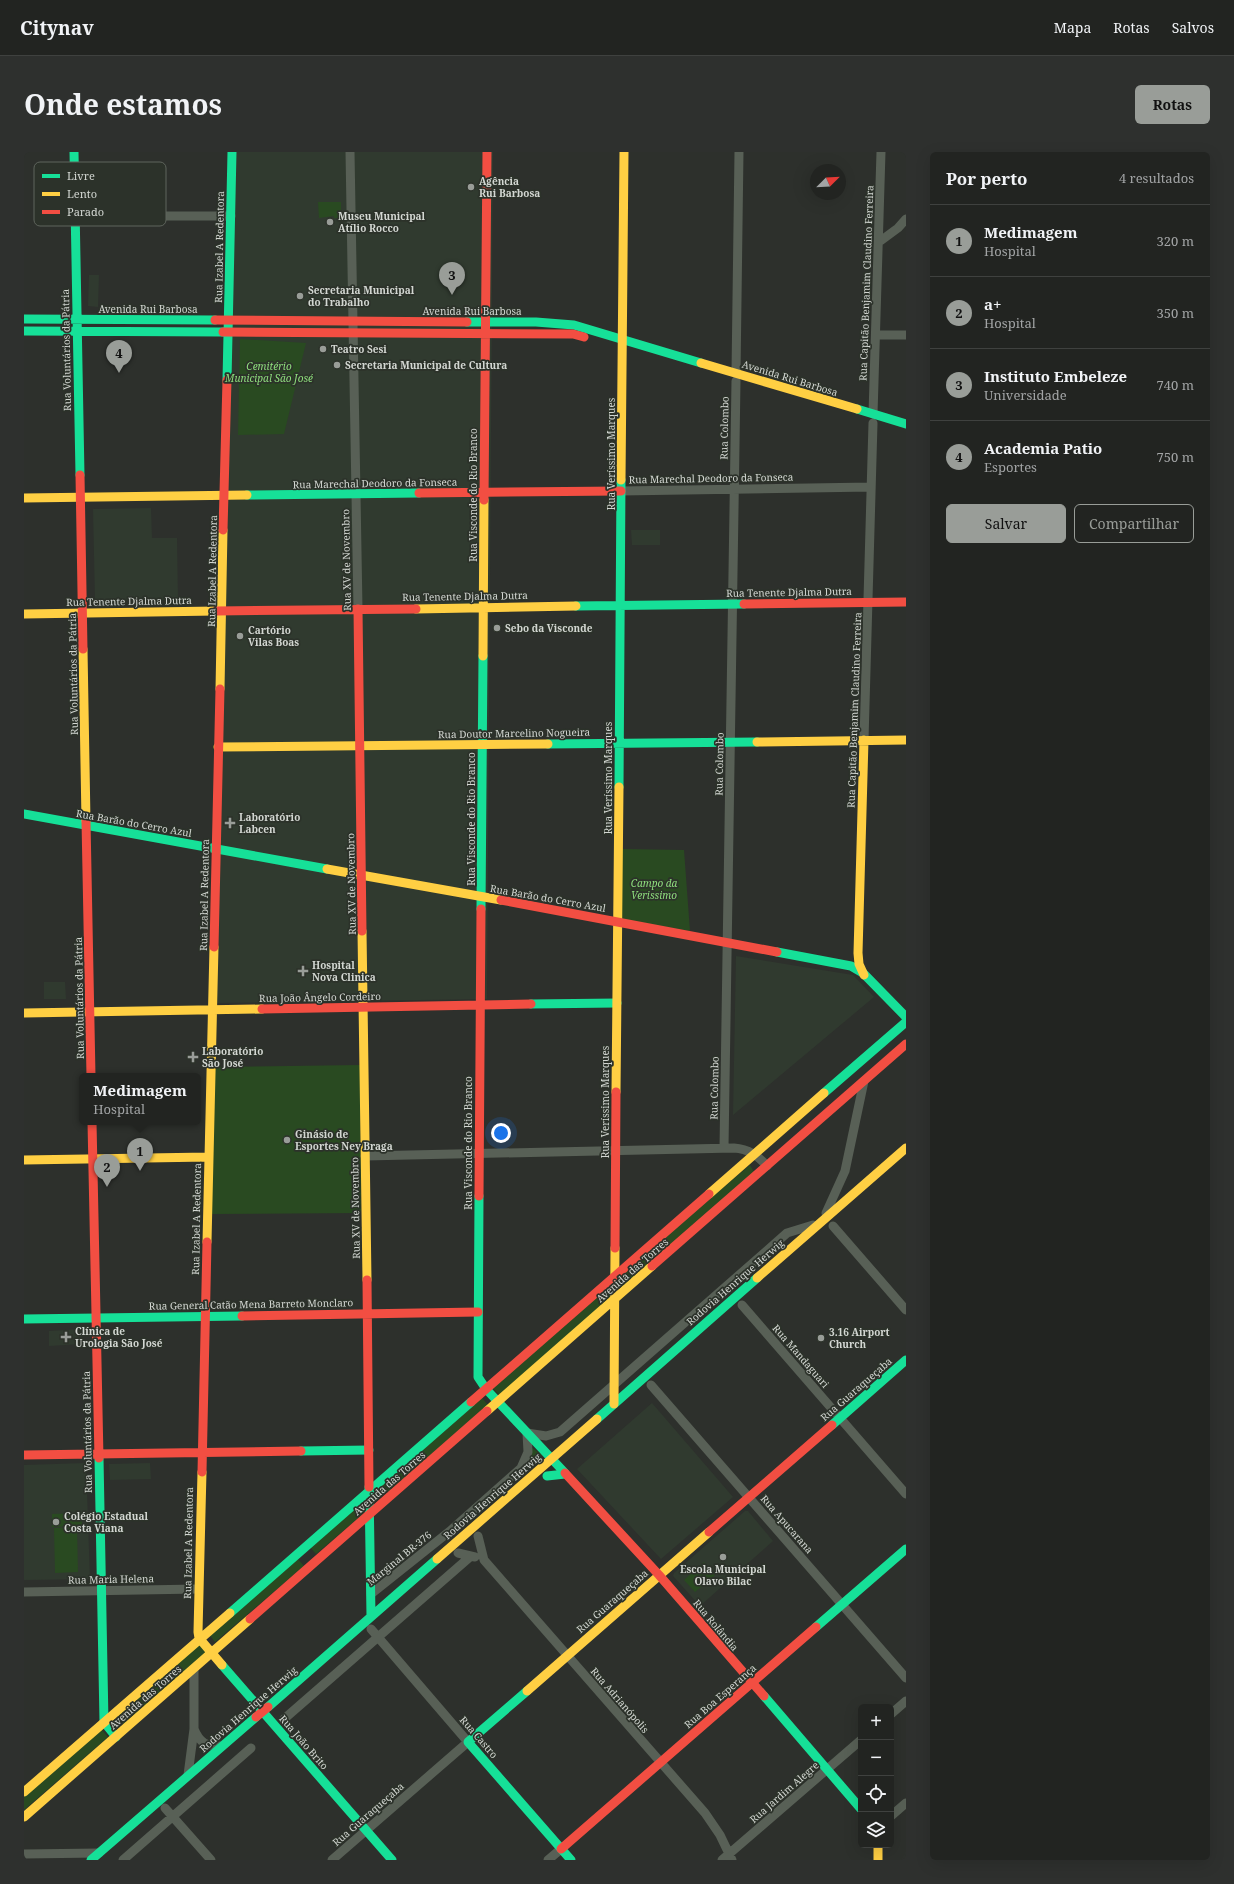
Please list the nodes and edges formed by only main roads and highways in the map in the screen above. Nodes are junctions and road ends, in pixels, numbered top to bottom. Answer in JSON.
{"nodes":[{"id":1,"x":74,"y":152,"type":"edge"},
{"id":2,"x":232,"y":152,"type":"edge"},
{"id":3,"x":487,"y":152,"type":"edge"},
{"id":4,"x":624,"y":152,"type":"edge"},
{"id":5,"x":74,"y":162,"type":"edge"},
{"id":6,"x":75,"y":226,"type":"edge"},
{"id":7,"x":24,"y":319,"type":"edge"},
{"id":8,"x":77,"y":320,"type":"junction"},
{"id":9,"x":229,"y":321,"type":"junction"},
{"id":10,"x":486,"y":322,"type":"junction"},
{"id":11,"x":24,"y":332,"type":"edge"},
{"id":12,"x":77,"y":332,"type":"junction"},
{"id":13,"x":229,"y":333,"type":"junction"},
{"id":14,"x":485,"y":335,"type":"junction"},
{"id":15,"x":623,"y":343,"type":"junction"},
{"id":16,"x":873,"y":419,"type":"junction"},
{"id":17,"x":906,"y":424,"type":"edge"},
{"id":18,"x":906,"y":433,"type":"edge"},
{"id":19,"x":621,"y":491,"type":"junction"},
{"id":20,"x":484,"y":492,"type":"junction"},
{"id":21,"x":225,"y":495,"type":"junction"},
{"id":22,"x":80,"y":497,"type":"junction"},
{"id":23,"x":24,"y":498,"type":"edge"},
{"id":24,"x":906,"y":602,"type":"edge"},
{"id":25,"x":620,"y":605,"type":"junction"},
{"id":26,"x":483,"y":607,"type":"junction"},
{"id":27,"x":358,"y":609,"type":"junction"},
{"id":28,"x":222,"y":611,"type":"junction"},
{"id":29,"x":82,"y":613,"type":"junction"},
{"id":30,"x":24,"y":614,"type":"edge"},
{"id":31,"x":864,"y":740,"type":"junction"},
{"id":32,"x":906,"y":740,"type":"edge"},
{"id":33,"x":619,"y":743,"type":"junction"},
{"id":34,"x":482,"y":744,"type":"junction"},
{"id":35,"x":360,"y":745,"type":"junction"},
{"id":36,"x":218,"y":747,"type":"junction"},
{"id":37,"x":24,"y":814,"type":"edge"},
{"id":38,"x":86,"y":826,"type":"junction"},
{"id":39,"x":216,"y":849,"type":"junction"},
{"id":40,"x":362,"y":876,"type":"junction"},
{"id":41,"x":481,"y":897,"type":"junction"},
{"id":42,"x":618,"y":921,"type":"junction"},
{"id":43,"x":858,"y":949,"type":"junction"},
{"id":44,"x":840,"y":964,"type":"junction"},
{"id":45,"x":864,"y":974,"type":"junction"},
{"id":46,"x":617,"y":1004,"type":"junction"},
{"id":47,"x":480,"y":1006,"type":"junction"},
{"id":48,"x":364,"y":1008,"type":"junction"},
{"id":49,"x":212,"y":1010,"type":"junction"},
{"id":50,"x":90,"y":1012,"type":"junction"},
{"id":51,"x":24,"y":1014,"type":"edge"},
{"id":52,"x":906,"y":1017,"type":"edge"},
{"id":53,"x":906,"y":1022,"type":"edge"},
{"id":54,"x":906,"y":1044,"type":"edge"},
{"id":55,"x":91,"y":1073,"type":"edge"},
{"id":56,"x":92,"y":1125,"type":"edge"},
{"id":57,"x":906,"y":1148,"type":"edge"},
{"id":58,"x":208,"y":1157,"type":"junction"},
{"id":59,"x":93,"y":1159,"type":"junction"},
{"id":60,"x":24,"y":1160,"type":"edge"},
{"id":61,"x":615,"y":1277,"type":"junction"},
{"id":62,"x":614,"y":1300,"type":"junction"},
{"id":63,"x":478,"y":1312,"type":"junction"},
{"id":64,"x":368,"y":1313,"type":"junction"},
{"id":65,"x":204,"y":1316,"type":"junction"},
{"id":66,"x":96,"y":1318,"type":"junction"},
{"id":67,"x":24,"y":1319,"type":"edge"},
{"id":68,"x":906,"y":1360,"type":"edge"},
{"id":69,"x":486,"y":1389,"type":"junction"},
{"id":70,"x":498,"y":1402,"type":"junction"},
{"id":71,"x":614,"y":1404,"type":"junction"},
{"id":72,"x":369,"y":1450,"type":"junction"},
{"id":73,"x":201,"y":1452,"type":"junction"},
{"id":74,"x":98,"y":1454,"type":"junction"},
{"id":75,"x":24,"y":1455,"type":"edge"},
{"id":76,"x":551,"y":1459,"type":"junction"},
{"id":77,"x":560,"y":1464,"type":"junction"},
{"id":78,"x":565,"y":1474,"type":"junction"},
{"id":79,"x":541,"y":1481,"type":"junction"},
{"id":80,"x":523,"y":1483,"type":"junction"},
{"id":81,"x":370,"y":1489,"type":"junction"},
{"id":82,"x":489,"y":1497,"type":"road end"},
{"id":83,"x":370,"y":1514,"type":"junction"},
{"id":84,"x":906,"y":1549,"type":"edge"},
{"id":85,"x":299,"y":1551,"type":"junction"},
{"id":86,"x":311,"y":1565,"type":"junction"},
{"id":87,"x":659,"y":1575,"type":"junction"},
{"id":88,"x":198,"y":1602,"type":"junction"},
{"id":89,"x":371,"y":1616,"type":"junction"},
{"id":90,"x":223,"y":1618,"type":"junction"},
{"id":91,"x":199,"y":1638,"type":"junction"},
{"id":92,"x":212,"y":1653,"type":"junction"},
{"id":93,"x":751,"y":1683,"type":"junction"},
{"id":94,"x":271,"y":1710,"type":"junction"},
{"id":95,"x":259,"y":1720,"type":"junction"},
{"id":96,"x":104,"y":1722,"type":"junction"},
{"id":97,"x":116,"y":1736,"type":"junction"},
{"id":98,"x":468,"y":1742,"type":"joint"},
{"id":99,"x":24,"y":1792,"type":"edge"},
{"id":100,"x":168,"y":1806,"type":"road end"},
{"id":101,"x":858,"y":1806,"type":"edge"},
{"id":102,"x":24,"y":1817,"type":"edge"},
{"id":103,"x":561,"y":1848,"type":"junction"},
{"id":104,"x":878,"y":1848,"type":"edge"},
{"id":105,"x":91,"y":1860,"type":"edge"},
{"id":106,"x":392,"y":1860,"type":"edge"},
{"id":107,"x":571,"y":1860,"type":"edge"},
{"id":108,"x":878,"y":1860,"type":"edge"}],
"edges":[{"from":1,"to":5,"type":"main road","name":"Rua Voluntários da Pátria"},
{"from":2,"to":9,"type":"main road","name":"Rua Izabel A Redentora"},
{"from":3,"to":10,"type":"main road","name":"Rua Visconde do Rio Branco"},
{"from":4,"to":15,"type":"main road","name":"Rua Veríssimo Marques"},
{"from":6,"to":8,"type":"main road","name":"Rua Voluntários da Pátria"},
{"from":7,"to":8,"type":"main road","name":"Avenida Rui Barbosa"},
{"from":8,"to":9,"type":"main road","name":"Avenida Rui Barbosa"},
{"from":8,"to":12,"type":"main road","name":"Rua Voluntários da Pátria"},
{"from":9,"to":10,"type":"main road","name":"Avenida Rui Barbosa"},
{"from":9,"to":13,"type":"main road","name":"Rua Izabel A Redentora"},
{"from":10,"to":14,"type":"main road","name":"Rua Visconde do Rio Branco"},
{"from":10,"to":15,"type":"main road","name":"Avenida Rui Barbosa"},
{"from":11,"to":12,"type":"main road","name":"Avenida Rui Barbosa"},
{"from":12,"to":13,"type":"main road","name":"Avenida Rui Barbosa"},
{"from":12,"to":22,"type":"main road","name":"Rua Voluntários da Pátria"},
{"from":13,"to":14,"type":"main road","name":"Avenida Rui Barbosa"},
{"from":13,"to":21,"type":"main road","name":"Rua Izabel A Redentora"},
{"from":14,"to":15,"type":"main road","name":"Avenida Rui Barbosa"},
{"from":14,"to":20,"type":"main road","name":"Rua Visconde do Rio Branco"},
{"from":15,"to":16,"type":"main road","name":"Avenida Rui Barbosa"},
{"from":15,"to":19,"type":"main road","name":"Rua Veríssimo Marques"},
{"from":16,"to":17,"type":"main road","name":"Avenida Rui Barbosa"},
{"from":16,"to":18,"type":"main road","name":"Avenida Rui Barbosa"},
{"from":19,"to":20,"type":"main road","name":"Rua Marechal Deodoro da Fonseca"},
{"from":19,"to":25,"type":"main road","name":"Rua Veríssimo Marques"},
{"from":20,"to":21,"type":"main road","name":"Rua Marechal Deodoro da Fonseca"},
{"from":20,"to":26,"type":"main road","name":"Rua Visconde do Rio Branco"},
{"from":21,"to":22,"type":"main road","name":"Rua Marechal Deodoro da Fonseca"},
{"from":21,"to":28,"type":"main road","name":"Rua Izabel A Redentora"},
{"from":22,"to":23,"type":"main road","name":"Rua Marechal Deodoro da Fonseca"},
{"from":22,"to":29,"type":"main road","name":"Rua Voluntários da Pátria"},
{"from":24,"to":25,"type":"main road","name":"Rua Tenente Djalma Dutra"},
{"from":25,"to":26,"type":"main road","name":"Rua Tenente Djalma Dutra"},
{"from":25,"to":33,"type":"main road","name":"Rua Veríssimo Marques"},
{"from":26,"to":27,"type":"main road","name":"Rua Tenente Djalma Dutra"},
{"from":26,"to":34,"type":"main road","name":"Rua Visconde do Rio Branco"},
{"from":27,"to":28,"type":"main road","name":"Rua Tenente Djalma Dutra"},
{"from":27,"to":35,"type":"main road","name":"Rua XV de Novembro"},
{"from":28,"to":29,"type":"main road","name":"Rua Tenente Djalma Dutra"},
{"from":28,"to":36,"type":"main road","name":"Rua Izabel A Redentora"},
{"from":29,"to":30,"type":"main road","name":"Rua Tenente Djalma Dutra"},
{"from":29,"to":38,"type":"main road","name":"Rua Voluntários da Pátria"},
{"from":31,"to":32,"type":"main road","name":"Rua Doutor Marcelino Nogueira"},
{"from":31,"to":33,"type":"main road","name":"Rua Doutor Marcelino Nogueira"},
{"from":31,"to":43,"type":"main road","name":"Rua Capitão Benjamim Claudino Ferreira"},
{"from":33,"to":34,"type":"main road","name":"Rua Doutor Marcelino Nogueira"},
{"from":33,"to":42,"type":"main road","name":"Rua Veríssimo Marques"},
{"from":34,"to":35,"type":"main road","name":"Rua Doutor Marcelino Nogueira"},
{"from":34,"to":41,"type":"main road","name":"Rua Visconde do Rio Branco"},
{"from":35,"to":36,"type":"main road","name":"Rua Doutor Marcelino Nogueira"},
{"from":35,"to":40,"type":"main road","name":"Rua XV de Novembro"},
{"from":36,"to":39,"type":"main road","name":"Rua Izabel A Redentora"},
{"from":37,"to":38,"type":"main road","name":"Rua Barão do Cerro Azul"},
{"from":38,"to":39,"type":"main road","name":"Rua Barão do Cerro Azul"},
{"from":38,"to":50,"type":"main road","name":"Rua Voluntários da Pátria"},
{"from":39,"to":40,"type":"main road","name":"Rua Barão do Cerro Azul"},
{"from":39,"to":49,"type":"main road","name":"Rua Izabel A Redentora"},
{"from":40,"to":41,"type":"main road","name":"Rua Barão do Cerro Azul"},
{"from":40,"to":48,"type":"main road","name":"Rua XV de Novembro"},
{"from":41,"to":42,"type":"main road","name":"Rua Barão do Cerro Azul"},
{"from":41,"to":47,"type":"main road","name":"Rua Visconde do Rio Branco"},
{"from":42,"to":44,"type":"main road","name":"Rua Barão do Cerro Azul"},
{"from":42,"to":46,"type":"main road","name":"Rua Veríssimo Marques"},
{"from":43,"to":44,"type":"main road"},
{"from":43,"to":45,"type":"main road","name":"Rua Capitão Benjamim Claudino Ferreira"},
{"from":44,"to":45,"type":"main road","name":"Rua Barão do Cerro Azul"},
{"from":45,"to":52,"type":"main road","name":"Rua Barão do Cerro Azul"},
{"from":46,"to":47,"type":"main road","name":"Rua João Ângelo Cordeiro"},
{"from":46,"to":61,"type":"main road","name":"Rua Veríssimo Marques"},
{"from":47,"to":48,"type":"main road","name":"Rua João Ângelo Cordeiro"},
{"from":47,"to":63,"type":"main road","name":"Rua Visconde do Rio Branco"},
{"from":48,"to":49,"type":"main road","name":"Rua João Ângelo Cordeiro"},
{"from":48,"to":64,"type":"main road","name":"Rua XV de Novembro"},
{"from":49,"to":50,"type":"main road","name":"Rua João Ângelo Cordeiro"},
{"from":49,"to":58,"type":"main road","name":"Rua Izabel A Redentora"},
{"from":50,"to":51,"type":"main road","name":"Rua João Ângelo Cordeiro"},
{"from":50,"to":55,"type":"main road","name":"Rua Voluntários da Pátria"},
{"from":53,"to":61,"type":"main road","name":"Avenida das Torres"},
{"from":54,"to":62,"type":"main road","name":"Avenida das Torres"},
{"from":56,"to":59,"type":"main road","name":"Rua Voluntários da Pátria"},
{"from":57,"to":71,"type":"main road","name":"Rodovia Henrique Herwig"},
{"from":58,"to":59,"type":"main road"},
{"from":58,"to":65,"type":"main road","name":"Rua Izabel A Redentora"},
{"from":59,"to":60,"type":"main road"},
{"from":59,"to":66,"type":"main road","name":"Rua Voluntários da Pátria"},
{"from":61,"to":62,"type":"main road","name":"Rua Veríssimo Marques"},
{"from":61,"to":69,"type":"main road","name":"Avenida das Torres"},
{"from":62,"to":70,"type":"main road","name":"Avenida das Torres"},
{"from":62,"to":71,"type":"main road","name":"Rua Veríssimo Marques"},
{"from":63,"to":64,"type":"main road","name":"Rua General Catão Mena Barreto Monclaro"},
{"from":63,"to":69,"type":"main road","name":"Rua Visconde do Rio Branco"},
{"from":64,"to":65,"type":"main road","name":"Rua General Catão Mena Barreto Monclaro"},
{"from":64,"to":72,"type":"main road","name":"Rua XV de Novembro"},
{"from":65,"to":66,"type":"main road","name":"Rua General Catão Mena Barreto Monclaro"},
{"from":65,"to":73,"type":"main road","name":"Rua Izabel A Redentora"},
{"from":66,"to":67,"type":"main road","name":"Rua General Catão Mena Barreto Monclaro"},
{"from":66,"to":74,"type":"main road","name":"Rua Voluntários da Pátria"},
{"from":68,"to":87,"type":"main road","name":"Rua Guaraqueçaba"},
{"from":69,"to":70,"type":"main road","name":"Rua Visconde do Rio Branco"},
{"from":69,"to":81,"type":"main road","name":"Avenida das Torres"},
{"from":70,"to":76,"type":"main road","name":"Rua Visconde do Rio Branco"},
{"from":70,"to":83,"type":"main road","name":"Avenida das Torres"},
{"from":71,"to":76,"type":"main road","name":"Rodovia Henrique Herwig"},
{"from":72,"to":73,"type":"main road"},
{"from":72,"to":81,"type":"main road","name":"Rua XV de Novembro"},
{"from":73,"to":74,"type":"main road"},
{"from":73,"to":88,"type":"main road","name":"Rua Izabel A Redentora"},
{"from":74,"to":75,"type":"main road"},
{"from":74,"to":96,"type":"main road","name":"Rua Voluntários da Pátria"},
{"from":76,"to":77,"type":"main road","name":"Rua Rolândia"},
{"from":76,"to":80,"type":"main road","name":"Rodovia Henrique Herwig"},
{"from":77,"to":78,"type":"main road","name":"Rua Rolândia"},
{"from":77,"to":79,"type":"main road","name":"Rodovia Henrique Herwig"},
{"from":78,"to":79,"type":"main road"},
{"from":78,"to":87,"type":"main road","name":"Rua Rolândia"},
{"from":79,"to":94,"type":"main road","name":"Rodovia Henrique Herwig"},
{"from":80,"to":82,"type":"main road"},
{"from":80,"to":89,"type":"main road","name":"Rodovia Henrique Herwig"},
{"from":81,"to":83,"type":"main road","name":"Rua XV de Novembro"},
{"from":81,"to":85,"type":"main road","name":"Avenida das Torres"},
{"from":83,"to":86,"type":"main road","name":"Avenida das Torres"},
{"from":83,"to":89,"type":"main road","name":"Rua XV de Novembro"},
{"from":84,"to":93,"type":"main road","name":"Rua Boa Esperança"},
{"from":85,"to":86,"type":"main road"},
{"from":85,"to":90,"type":"main road","name":"Avenida das Torres"},
{"from":86,"to":92,"type":"main road","name":"Avenida das Torres"},
{"from":87,"to":93,"type":"main road","name":"Rua Rolândia"},
{"from":87,"to":98,"type":"main road","name":"Rua Guaraqueçaba"},
{"from":88,"to":90,"type":"main road"},
{"from":88,"to":91,"type":"main road","name":"Rua Izabel A Redentora"},
{"from":89,"to":94,"type":"main road","name":"Rodovia Henrique Herwig"},
{"from":90,"to":91,"type":"main road","name":"Avenida das Torres"},
{"from":91,"to":92,"type":"main road","name":"Rua João Brito"},
{"from":91,"to":96,"type":"main road","name":"Avenida das Torres"},
{"from":92,"to":97,"type":"main road","name":"Avenida das Torres"},
{"from":92,"to":106,"type":"main road","name":"Rua João Brito"},
{"from":93,"to":101,"type":"main road","name":"Rua Rolândia"},
{"from":93,"to":103,"type":"main road","name":"Rua Boa Esperança"},
{"from":94,"to":95,"type":"main road","name":"Rodovia Henrique Herwig"},
{"from":95,"to":100,"type":"main road","name":"Rodovia Henrique Herwig"},
{"from":95,"to":105,"type":"main road","name":"Rodovia Henrique Herwig"},
{"from":96,"to":97,"type":"main road"},
{"from":96,"to":99,"type":"main road","name":"Avenida das Torres"},
{"from":97,"to":102,"type":"main road","name":"Avenida das Torres"},
{"from":98,"to":103,"type":"main road","name":"Rua Castro"},
{"from":103,"to":107,"type":"main road","name":"Rua Castro"},
{"from":104,"to":108,"type":"main road"}]}
